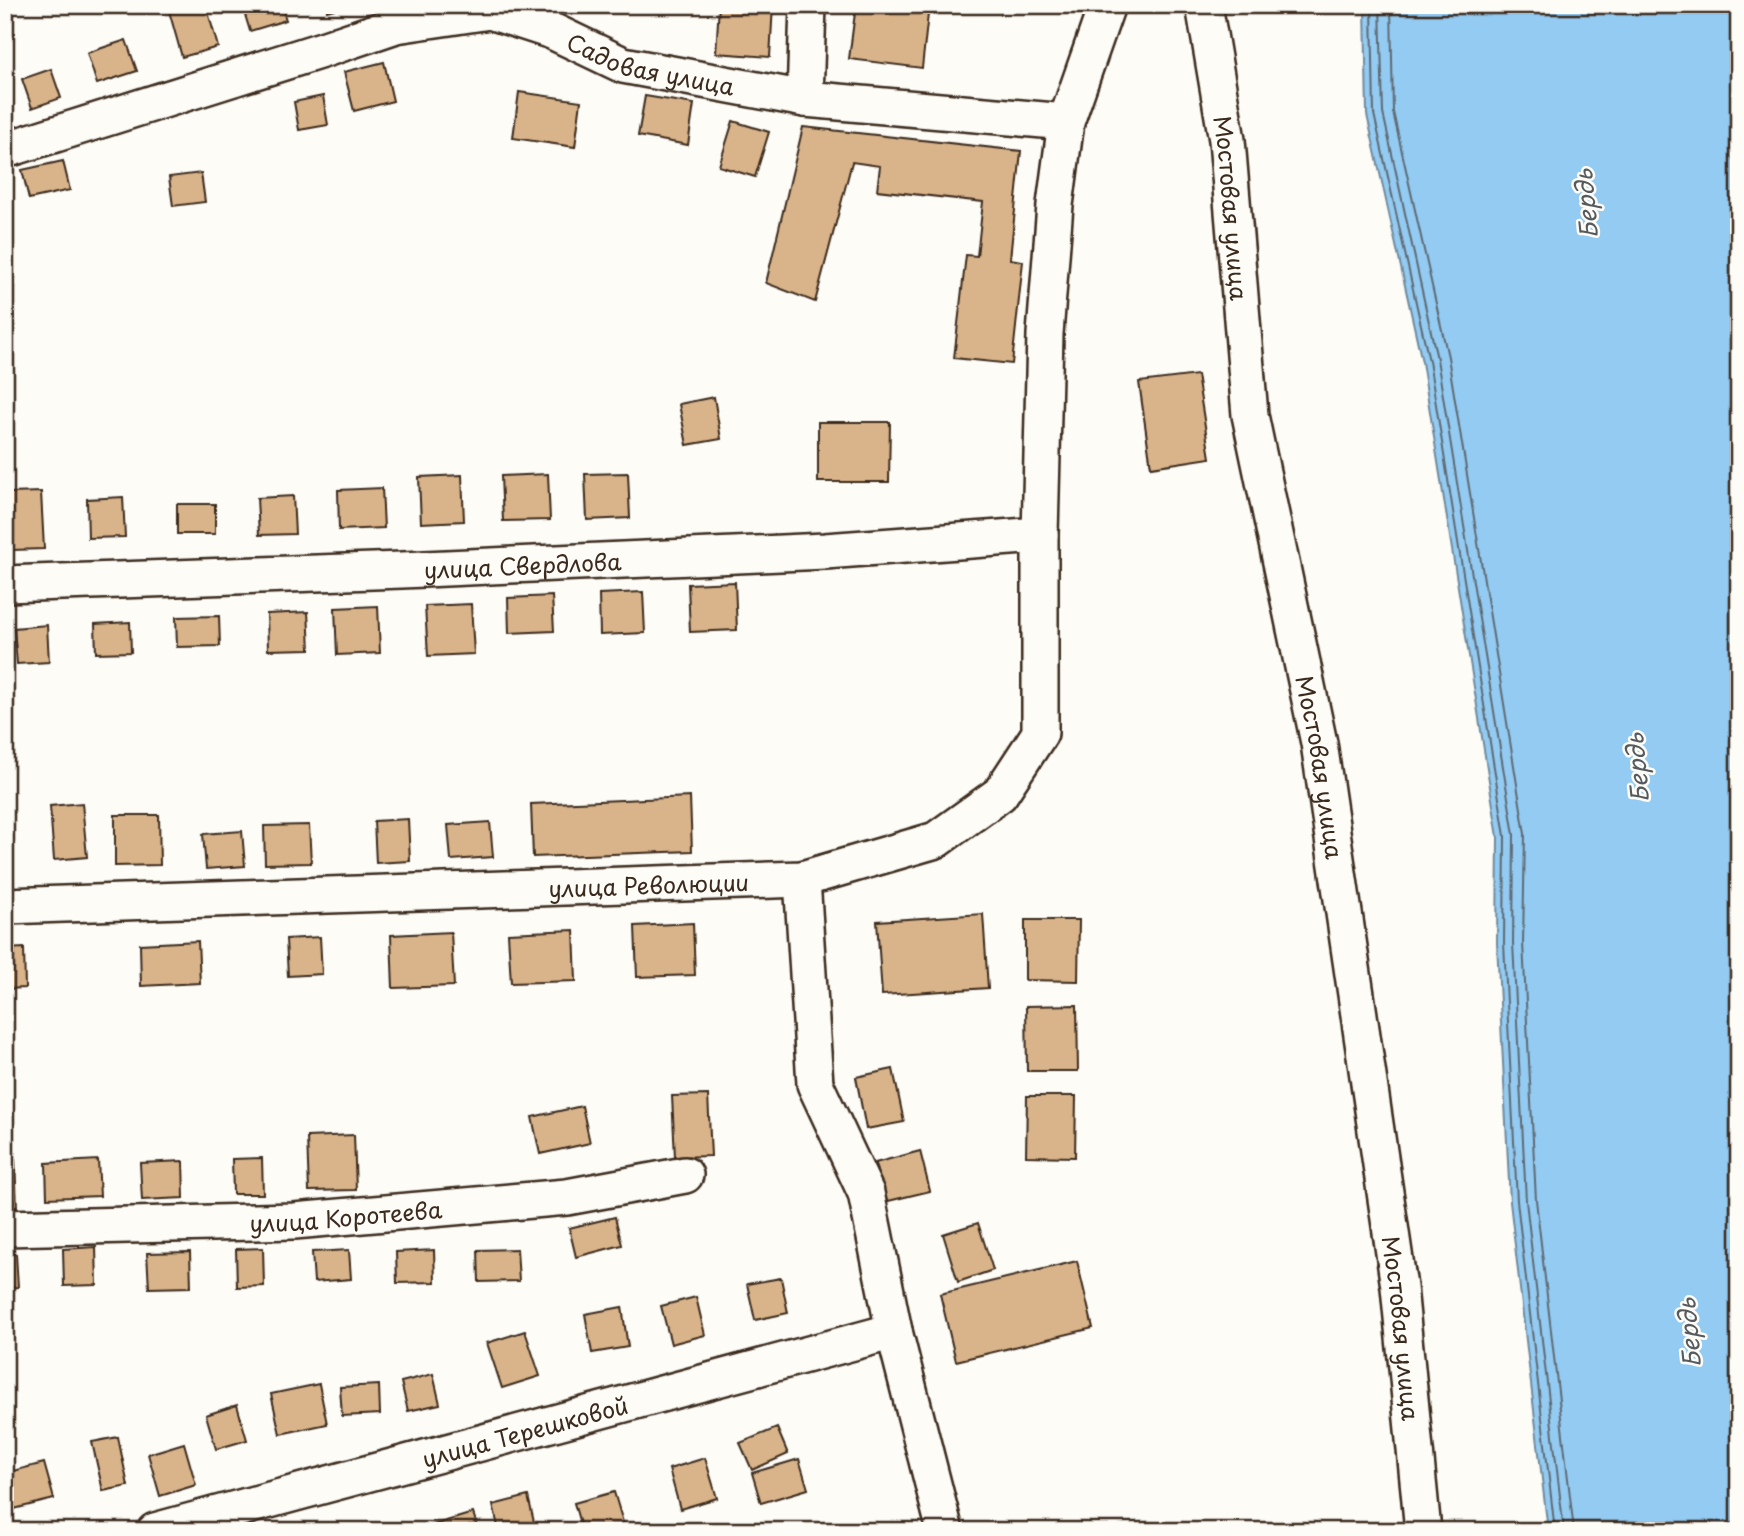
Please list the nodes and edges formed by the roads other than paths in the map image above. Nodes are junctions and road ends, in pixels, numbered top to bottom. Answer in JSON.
{"nodes":[{"id":1,"x":808,"y":5,"type":"edge"},
{"id":2,"x":1107,"y":5,"type":"edge"},
{"id":3,"x":1204,"y":5,"type":"edge"},
{"id":4,"x":805,"y":99,"type":"junction"},
{"id":5,"x":1066,"y":122,"type":"junction"},
{"id":6,"x":5,"y":150,"type":"edge"},
{"id":7,"x":1040,"y":535,"type":"junction"},
{"id":8,"x":5,"y":584,"type":"edge"},
{"id":9,"x":802,"y":879,"type":"junction"},
{"id":10,"x":5,"y":906,"type":"edge"},
{"id":11,"x":685,"y":1175,"type":"dead end"},
{"id":12,"x":5,"y":1228,"type":"edge"},
{"id":13,"x":894,"y":1331,"type":"junction"},
{"id":14,"x":155,"y":1531,"type":"edge"},
{"id":15,"x":945,"y":1531,"type":"edge"},
{"id":16,"x":1423,"y":1531,"type":"edge"}],
"edges":[{"from":1,"to":4,"type":"street"},
{"from":2,"to":5,"type":"street","name":"улица Революции"},
{"from":3,"to":16,"type":"street","name":"Мостовая улица"},
{"from":4,"to":5,"type":"street","name":"Садовая улица"},
{"from":4,"to":6,"type":"street","name":"Садовая улица"},
{"from":5,"to":7,"type":"street","name":"улица Революции"},
{"from":7,"to":8,"type":"street","name":"улица Свердлова"},
{"from":7,"to":9,"type":"street","name":"улица Революции"},
{"from":9,"to":10,"type":"street","name":"улица Революции"},
{"from":9,"to":13,"type":"street"},
{"from":11,"to":12,"type":"street","name":"улица Коротеева"},
{"from":13,"to":14,"type":"street","name":"улица Терешковой"},
{"from":13,"to":15,"type":"street"}]}
